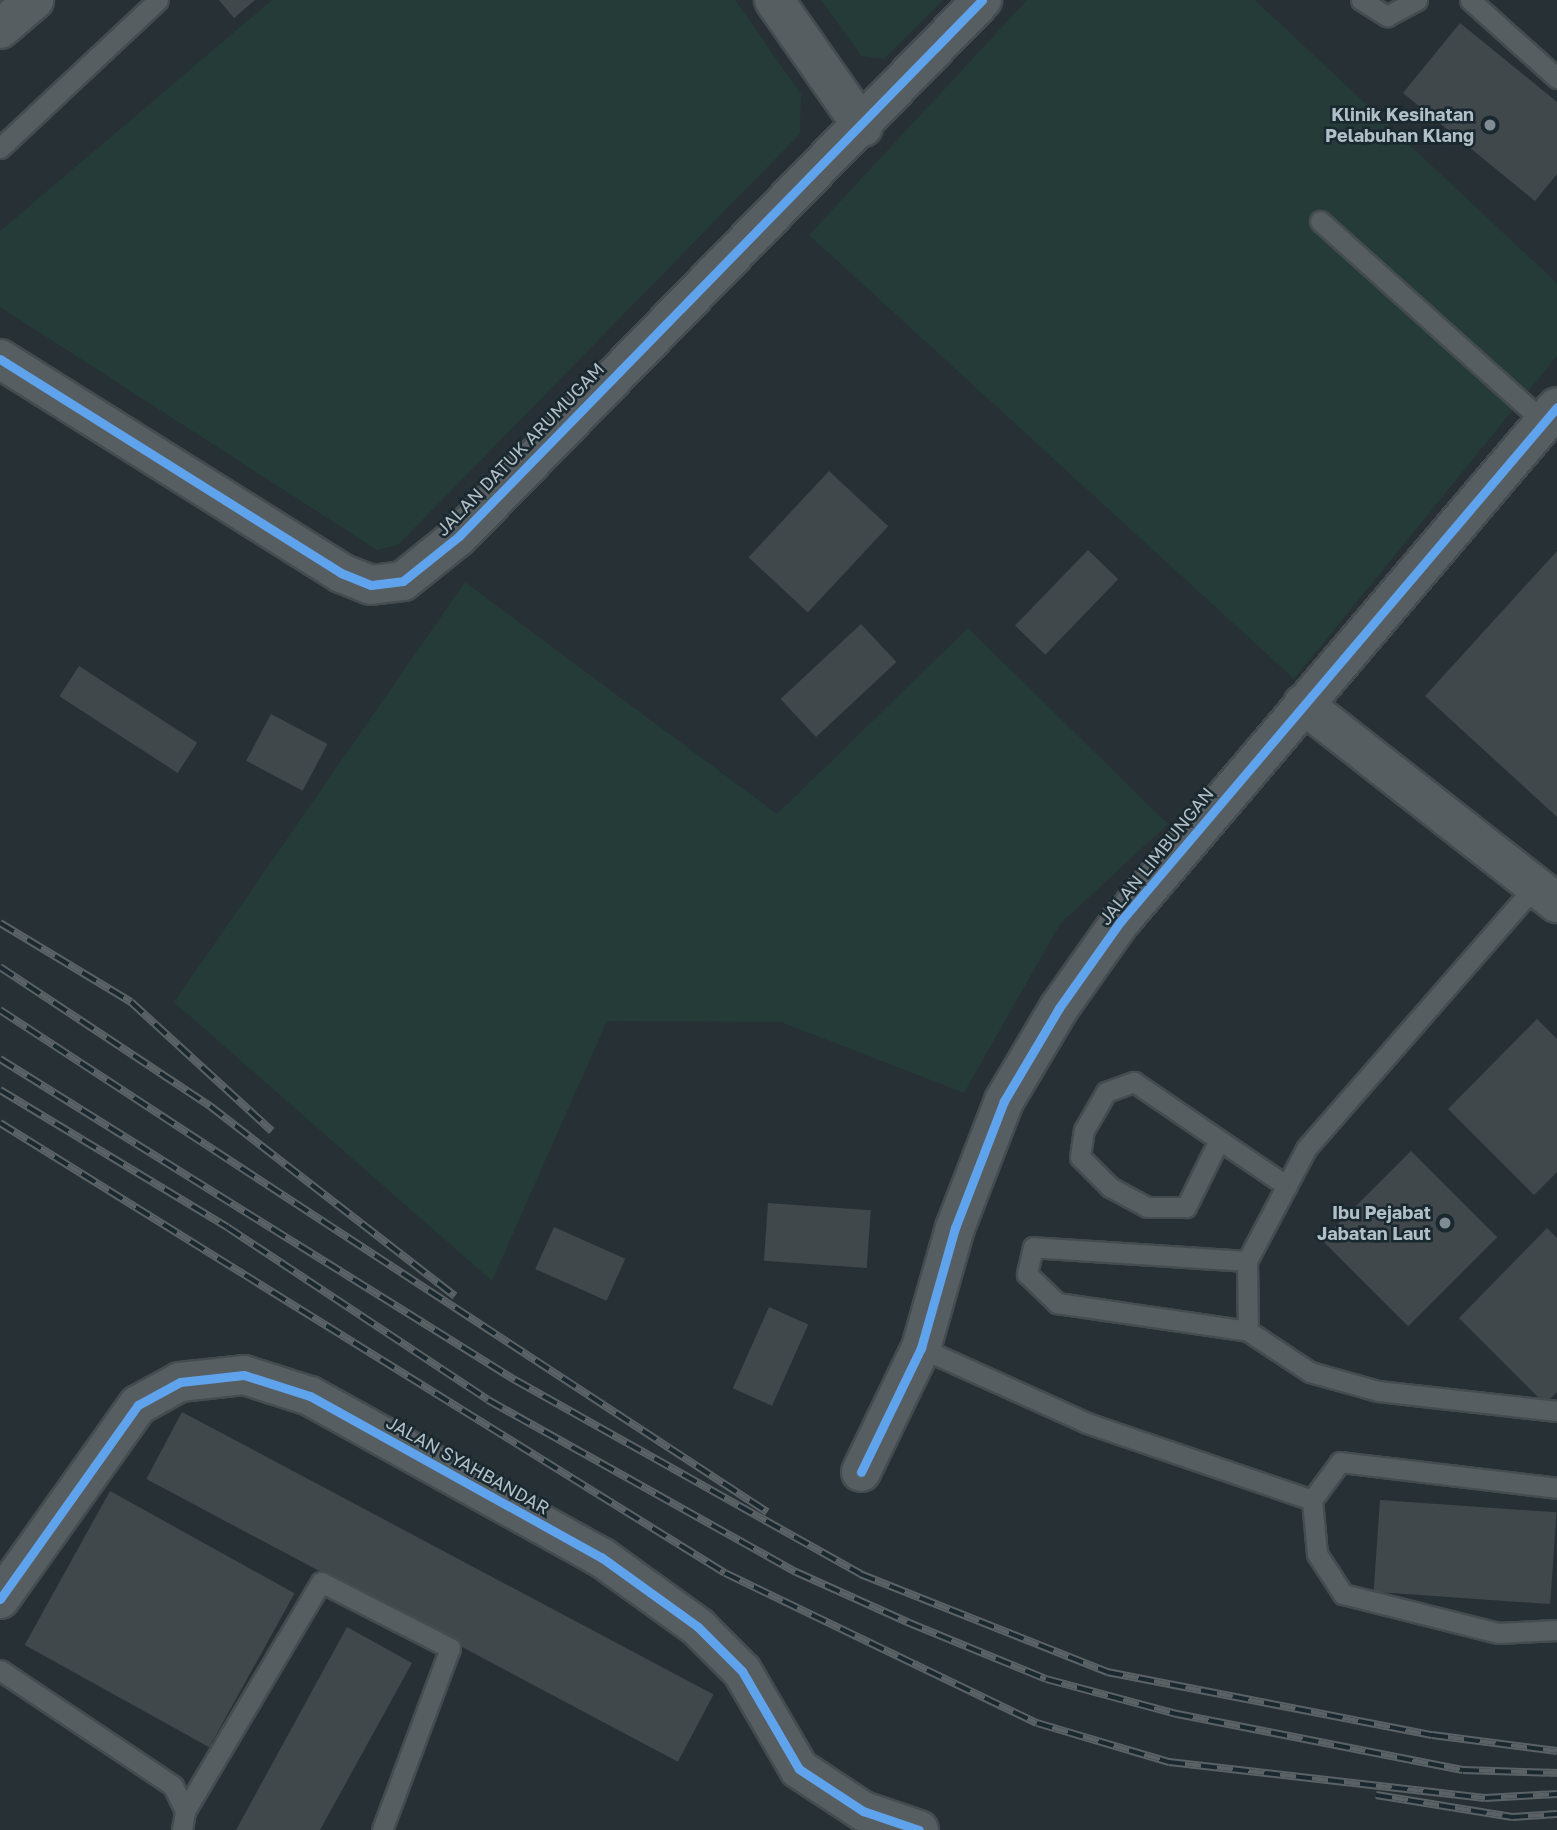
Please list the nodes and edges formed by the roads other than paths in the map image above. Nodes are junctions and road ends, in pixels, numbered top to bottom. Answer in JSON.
{"nodes":[{"id":1,"x":34,"y":0,"type":"edge"},
{"id":2,"x":158,"y":0,"type":"edge"},
{"id":3,"x":774,"y":0,"type":"edge"},
{"id":4,"x":982,"y":0,"type":"edge"},
{"id":5,"x":1361,"y":0,"type":"edge"},
{"id":6,"x":1417,"y":0,"type":"edge"},
{"id":7,"x":1469,"y":0,"type":"edge"},
{"id":8,"x":0,"y":29,"type":"edge"},
{"id":9,"x":1557,"y":78,"type":"edge"},
{"id":10,"x":863,"y":127,"type":"junction"},
{"id":11,"x":0,"y":148,"type":"edge"},
{"id":12,"x":1320,"y":221,"type":"dead end"},
{"id":13,"x":0,"y":359,"type":"edge"},
{"id":14,"x":1551,"y":414,"type":"edge"},
{"id":15,"x":1303,"y":704,"type":"junction"},
{"id":16,"x":1547,"y":894,"type":"edge"},
{"id":17,"x":1219,"y":1140,"type":"junction"},
{"id":18,"x":1287,"y":1186,"type":"junction"},
{"id":19,"x":1247,"y":1261,"type":"junction"},
{"id":20,"x":1248,"y":1331,"type":"junction"},
{"id":21,"x":921,"y":1348,"type":"junction"},
{"id":22,"x":1557,"y":1410,"type":"edge"},
{"id":23,"x":861,"y":1472,"type":"dead end"},
{"id":24,"x":1557,"y":1488,"type":"edge"},
{"id":25,"x":1312,"y":1500,"type":"junction"},
{"id":26,"x":0,"y":1599,"type":"edge"},
{"id":27,"x":1557,"y":1630,"type":"edge"},
{"id":28,"x":0,"y":1670,"type":"edge"},
{"id":29,"x":184,"y":1821,"type":"edge"},
{"id":30,"x":382,"y":1830,"type":"edge"},
{"id":31,"x":919,"y":1830,"type":"edge"}],
"edges":[{"from":1,"to":8,"type":"street"},
{"from":2,"to":11,"type":"lane"},
{"from":3,"to":10,"type":"street"},
{"from":4,"to":10,"type":"street","name":"JALAN DATUK ARUMUGAM"},
{"from":5,"to":6,"type":"lane"},
{"from":7,"to":9,"type":"lane"},
{"from":10,"to":13,"type":"street","name":"JALAN DATUK ARUMUGAM"},
{"from":12,"to":14,"type":"lane"},
{"from":14,"to":15,"type":"street","name":"JALAN LIMBUNGAN"},
{"from":15,"to":16,"type":"street"},
{"from":15,"to":21,"type":"street","name":"JALAN LIMBUNGAN"},
{"from":16,"to":18,"type":"lane"},
{"from":17,"to":17,"type":"lane"},
{"from":17,"to":18,"type":"lane"},
{"from":18,"to":19,"type":"lane"},
{"from":19,"to":20,"type":"lane"},
{"from":19,"to":20,"type":"lane"},
{"from":20,"to":22,"type":"lane"},
{"from":21,"to":23,"type":"street","name":"JALAN LIMBUNGAN"},
{"from":21,"to":25,"type":"lane"},
{"from":24,"to":25,"type":"lane"},
{"from":25,"to":27,"type":"lane"},
{"from":26,"to":31,"type":"street","name":"JALAN SYAHBANDAR"},
{"from":28,"to":29,"type":"lane"},
{"from":29,"to":30,"type":"lane"}]}
